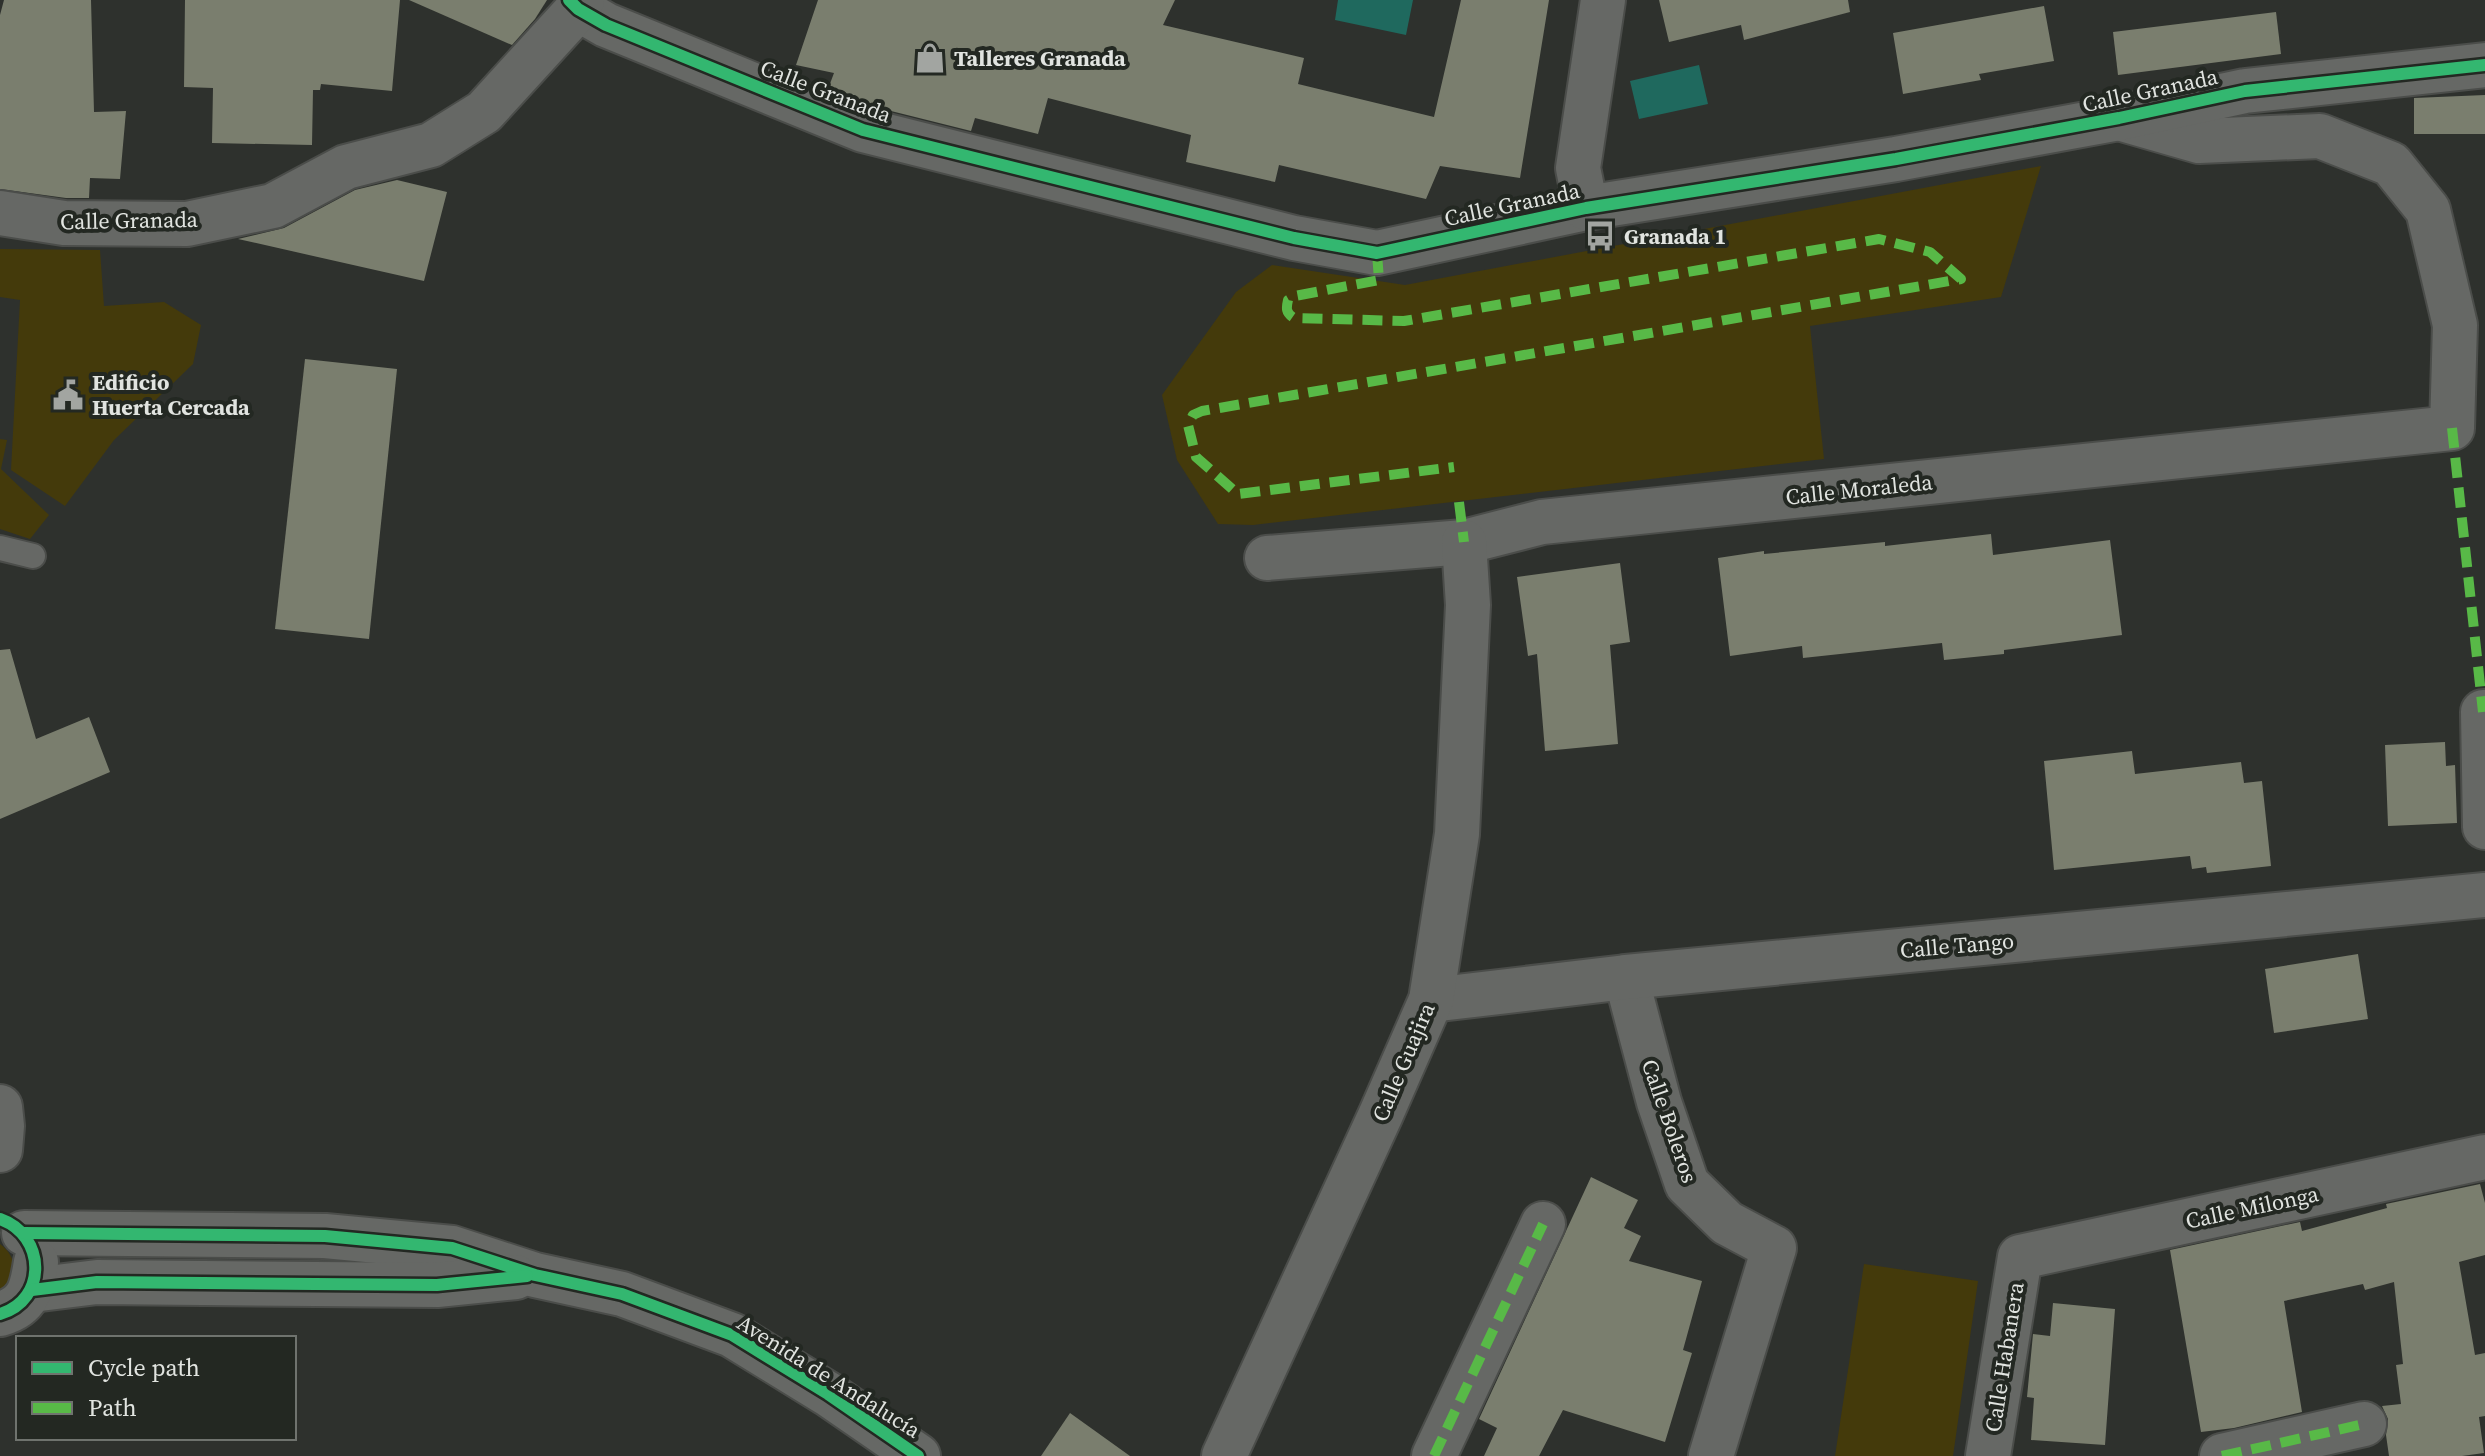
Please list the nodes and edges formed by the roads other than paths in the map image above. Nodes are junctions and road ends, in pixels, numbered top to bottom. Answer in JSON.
{"nodes":[{"id":1,"x":1603,"y":0,"type":"edge"},
{"id":2,"x":576,"y":3,"type":"edge"},
{"id":3,"x":2485,"y":65,"type":"edge"},
{"id":4,"x":2119,"y":118,"type":"junction"},
{"id":5,"x":1586,"y":208,"type":"junction"},
{"id":6,"x":0,"y":213,"type":"edge"},
{"id":7,"x":1464,"y":542,"type":"junction"},
{"id":8,"x":0,"y":548,"type":"edge"},
{"id":9,"x":33,"y":556,"type":"dead end"},
{"id":10,"x":1267,"y":558,"type":"dead end"},
{"id":11,"x":2485,"y":712,"type":"edge"},
{"id":12,"x":2485,"y":827,"type":"edge"},
{"id":13,"x":2485,"y":895,"type":"edge"},
{"id":14,"x":1626,"y":977,"type":"junction"},
{"id":15,"x":1431,"y":1000,"type":"junction"},
{"id":16,"x":0,"y":1107,"type":"edge"},
{"id":17,"x":0,"y":1150,"type":"edge"},
{"id":18,"x":2485,"y":1157,"type":"edge"},
{"id":19,"x":1543,"y":1224,"type":"dead end"},
{"id":20,"x":12,"y":1226,"type":"edge"},
{"id":21,"x":2020,"y":1257,"type":"joint"},
{"id":22,"x":535,"y":1275,"type":"junction"},
{"id":23,"x":16,"y":1302,"type":"edge"},
{"id":24,"x":2364,"y":1424,"type":"dead end"},
{"id":25,"x":918,"y":1456,"type":"edge"},
{"id":26,"x":1224,"y":1456,"type":"edge"},
{"id":27,"x":1434,"y":1456,"type":"edge"},
{"id":28,"x":1711,"y":1456,"type":"edge"},
{"id":29,"x":1988,"y":1456,"type":"edge"},
{"id":30,"x":2222,"y":1456,"type":"edge"}],
"edges":[{"from":1,"to":5,"type":"street"},
{"from":2,"to":5,"type":"street","name":"Calle Granada"},
{"from":2,"to":6,"type":"street","name":"Calle Granada"},
{"from":3,"to":4,"type":"street","name":"Calle Granada"},
{"from":4,"to":5,"type":"street","name":"Calle Granada"},
{"from":4,"to":7,"type":"street","name":"Calle Moraleda"},
{"from":7,"to":10,"type":"street","name":"Calle Moraleda"},
{"from":7,"to":15,"type":"street","name":"Calle Guajira"},
{"from":8,"to":9,"type":"lane"},
{"from":11,"to":12,"type":"street"},
{"from":13,"to":14,"type":"street","name":"Calle Tango"},
{"from":14,"to":15,"type":"street","name":"Calle Tango"},
{"from":14,"to":28,"type":"street","name":"Calle Boleros"},
{"from":15,"to":26,"type":"street","name":"Calle Guajira"},
{"from":16,"to":17,"type":"street"},
{"from":18,"to":21,"type":"street","name":"Calle Milonga"},
{"from":19,"to":27,"type":"street"},
{"from":20,"to":22,"type":"street"},
{"from":20,"to":23,"type":"street"},
{"from":21,"to":29,"type":"street","name":"Calle Habanera"},
{"from":22,"to":23,"type":"street"},
{"from":22,"to":25,"type":"street","name":"Avenida de Andalucía"},
{"from":24,"to":30,"type":"street"}]}
